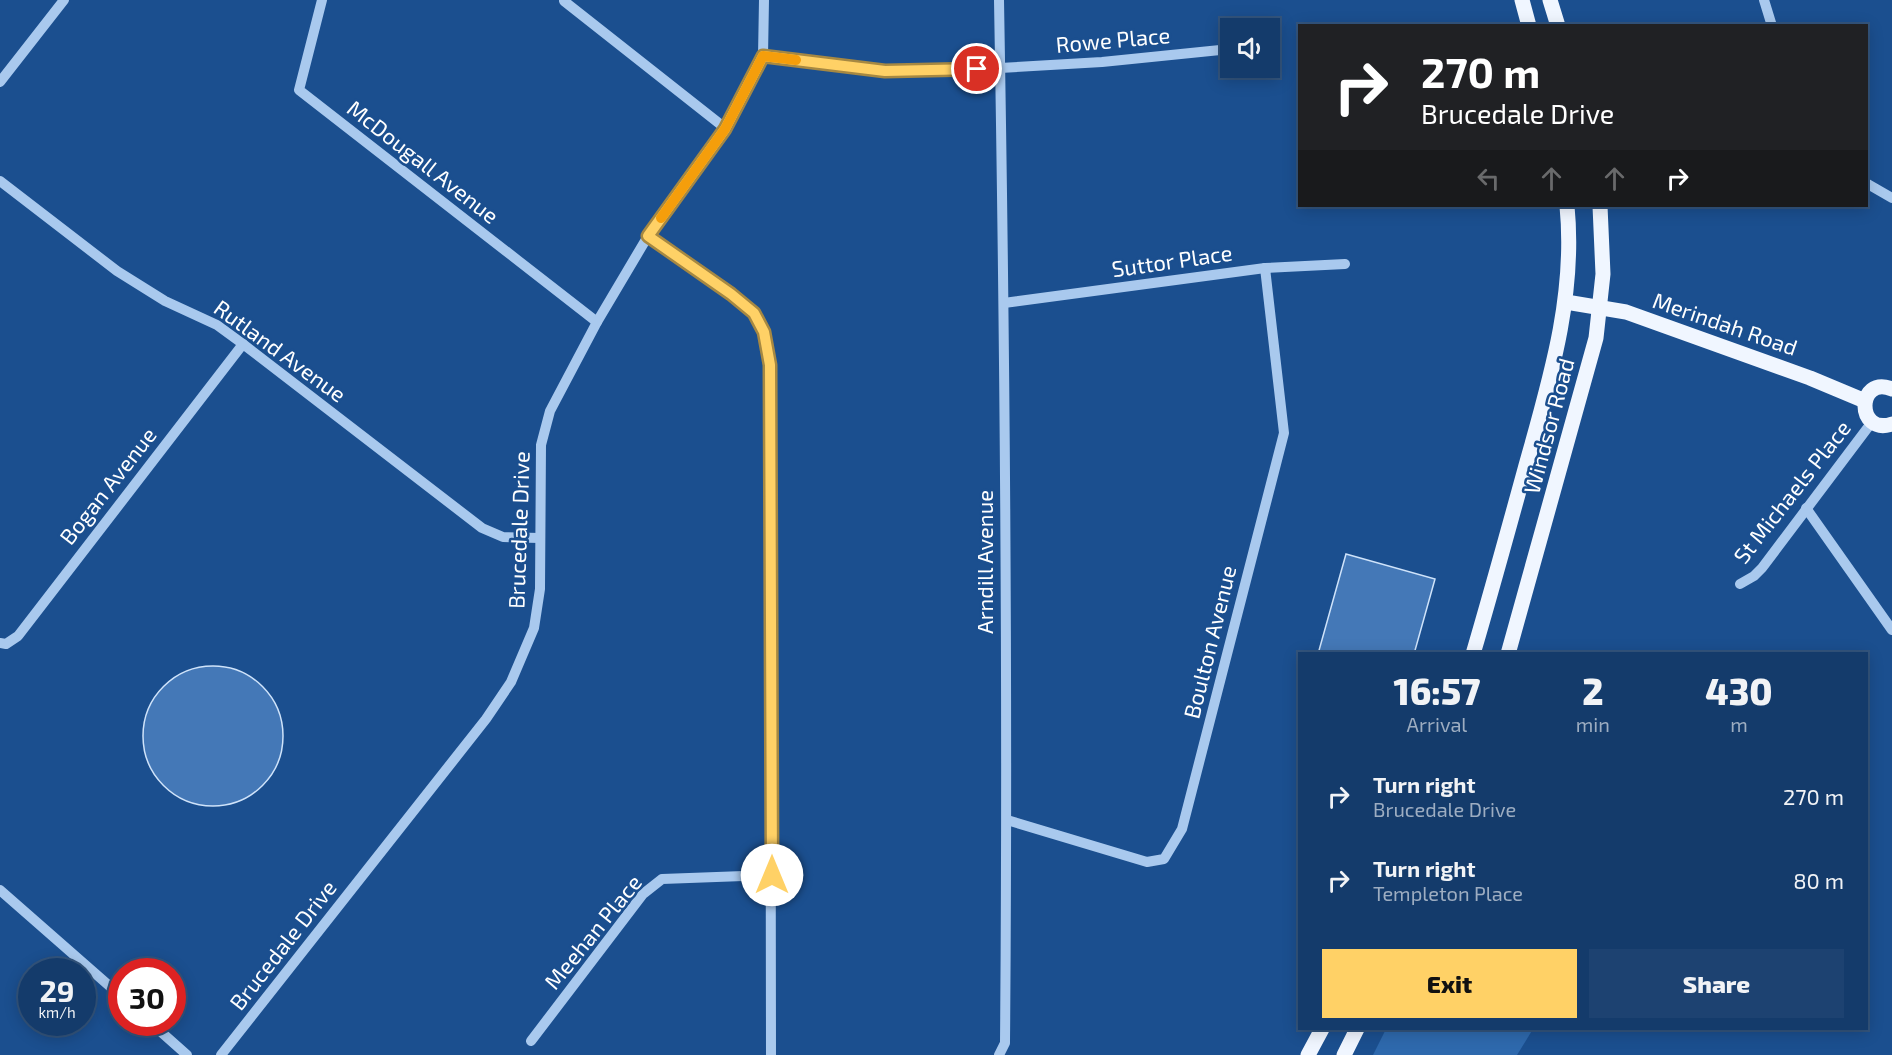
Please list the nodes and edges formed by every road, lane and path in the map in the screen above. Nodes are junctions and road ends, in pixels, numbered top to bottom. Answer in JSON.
{"nodes":[{"id":1,"x":64,"y":0,"type":"edge"},
{"id":2,"x":322,"y":0,"type":"edge"},
{"id":3,"x":764,"y":0,"type":"edge"},
{"id":4,"x":999,"y":0,"type":"edge"},
{"id":5,"x":1522,"y":0,"type":"edge"},
{"id":6,"x":1550,"y":0,"type":"edge"},
{"id":7,"x":1764,"y":0,"type":"edge"},
{"id":8,"x":564,"y":1,"type":"edge"},
{"id":9,"x":1528,"y":24,"type":"edge"},
{"id":10,"x":1557,"y":24,"type":"edge"},
{"id":11,"x":1771,"y":24,"type":"edge"},
{"id":12,"x":1220,"y":50,"type":"edge"},
{"id":13,"x":763,"y":56,"type":"junction"},
{"id":14,"x":1000,"y":68,"type":"junction"},
{"id":15,"x":0,"y":82,"type":"edge"},
{"id":16,"x":725,"y":129,"type":"junction"},
{"id":17,"x":0,"y":181,"type":"edge"},
{"id":18,"x":1868,"y":184,"type":"edge"},
{"id":19,"x":1892,"y":198,"type":"edge"},
{"id":20,"x":1567,"y":207,"type":"edge"},
{"id":21,"x":1600,"y":207,"type":"edge"},
{"id":22,"x":648,"y":236,"type":"junction"},
{"id":23,"x":1346,"y":264,"type":"dead end"},
{"id":24,"x":1265,"y":268,"type":"junction"},
{"id":25,"x":1566,"y":302,"type":"junction"},
{"id":26,"x":1004,"y":303,"type":"junction"},
{"id":27,"x":1600,"y":308,"type":"junction"},
{"id":28,"x":597,"y":322,"type":"junction"},
{"id":29,"x":243,"y":344,"type":"junction"},
{"id":30,"x":1892,"y":389,"type":"edge"},
{"id":31,"x":1865,"y":401,"type":"junction"},
{"id":32,"x":1872,"y":422,"type":"junction"},
{"id":33,"x":1892,"y":424,"type":"edge"},
{"id":34,"x":1806,"y":508,"type":"junction"},
{"id":35,"x":540,"y":538,"type":"junction"},
{"id":36,"x":1740,"y":584,"type":"dead end"},
{"id":37,"x":1892,"y":630,"type":"edge"},
{"id":38,"x":0,"y":643,"type":"edge"},
{"id":39,"x":1474,"y":652,"type":"edge"},
{"id":40,"x":1509,"y":652,"type":"edge"},
{"id":41,"x":1007,"y":820,"type":"junction"},
{"id":42,"x":772,"y":875,"type":"junction"},
{"id":43,"x":0,"y":890,"type":"edge"},
{"id":44,"x":108,"y":985,"type":"edge"},
{"id":45,"x":1321,"y":1030,"type":"edge"},
{"id":46,"x":1346,"y":1030,"type":"edge"},
{"id":47,"x":1356,"y":1030,"type":"edge"},
{"id":48,"x":166,"y":1036,"type":"edge"},
{"id":49,"x":531,"y":1041,"type":"dead end"},
{"id":50,"x":1345,"y":1052,"type":"edge"},
{"id":51,"x":187,"y":1055,"type":"edge"},
{"id":52,"x":221,"y":1055,"type":"edge"},
{"id":53,"x":771,"y":1055,"type":"edge"},
{"id":54,"x":999,"y":1055,"type":"edge"},
{"id":55,"x":1308,"y":1055,"type":"edge"}],
"edges":[{"from":1,"to":15,"type":"street"},
{"from":2,"to":28,"type":"street","name":"McDougall Avenue"},
{"from":3,"to":13,"type":"street","name":"Brucedale Drive"},
{"from":4,"to":14,"type":"street","name":"Arndill Avenue"},
{"from":5,"to":9,"type":"main road"},
{"from":6,"to":10,"type":"main road"},
{"from":7,"to":11,"type":"street"},
{"from":8,"to":16,"type":"street"},
{"from":12,"to":14,"type":"street","name":"Rowe Place"},
{"from":13,"to":14,"type":"street","name":"Rowe Place"},
{"from":13,"to":16,"type":"street","name":"Brucedale Drive"},
{"from":14,"to":26,"type":"street","name":"Arndill Avenue"},
{"from":16,"to":22,"type":"street","name":"Brucedale Drive"},
{"from":17,"to":29,"type":"street","name":"Rutland Avenue"},
{"from":18,"to":19,"type":"street"},
{"from":20,"to":25,"type":"main road","name":"Windsor Road"},
{"from":21,"to":27,"type":"main road","name":"Windsor Road"},
{"from":22,"to":28,"type":"street","name":"Brucedale Drive"},
{"from":22,"to":42,"type":"street"},
{"from":23,"to":24,"type":"street","name":"Suttor Place"},
{"from":24,"to":26,"type":"street","name":"Suttor Place"},
{"from":24,"to":41,"type":"street","name":"Boulton Avenue"},
{"from":25,"to":27,"type":"main road","name":"Merindah Road"},
{"from":25,"to":39,"type":"main road","name":"Windsor Road"},
{"from":26,"to":41,"type":"street","name":"Arndill Avenue"},
{"from":27,"to":31,"type":"main road","name":"Merindah Road"},
{"from":27,"to":40,"type":"main road","name":"Windsor Road"},
{"from":28,"to":35,"type":"street","name":"Brucedale Drive"},
{"from":29,"to":35,"type":"street","name":"Rutland Avenue"},
{"from":29,"to":38,"type":"street","name":"Bogan Avenue"},
{"from":30,"to":31,"type":"main road"},
{"from":31,"to":32,"type":"main road"},
{"from":32,"to":33,"type":"main road"},
{"from":32,"to":34,"type":"street","name":"St Michaels Place"},
{"from":34,"to":36,"type":"street","name":"St Michaels Place"},
{"from":34,"to":37,"type":"street"},
{"from":35,"to":52,"type":"street","name":"Brucedale Drive"},
{"from":41,"to":54,"type":"street","name":"Arndill Avenue"},
{"from":42,"to":49,"type":"street","name":"Meehan Place"},
{"from":42,"to":53,"type":"street"},
{"from":43,"to":44,"type":"street"},
{"from":45,"to":55,"type":"main road"},
{"from":46,"to":50,"type":"main road"},
{"from":47,"to":50,"type":"main road"},
{"from":48,"to":51,"type":"street"}]}
